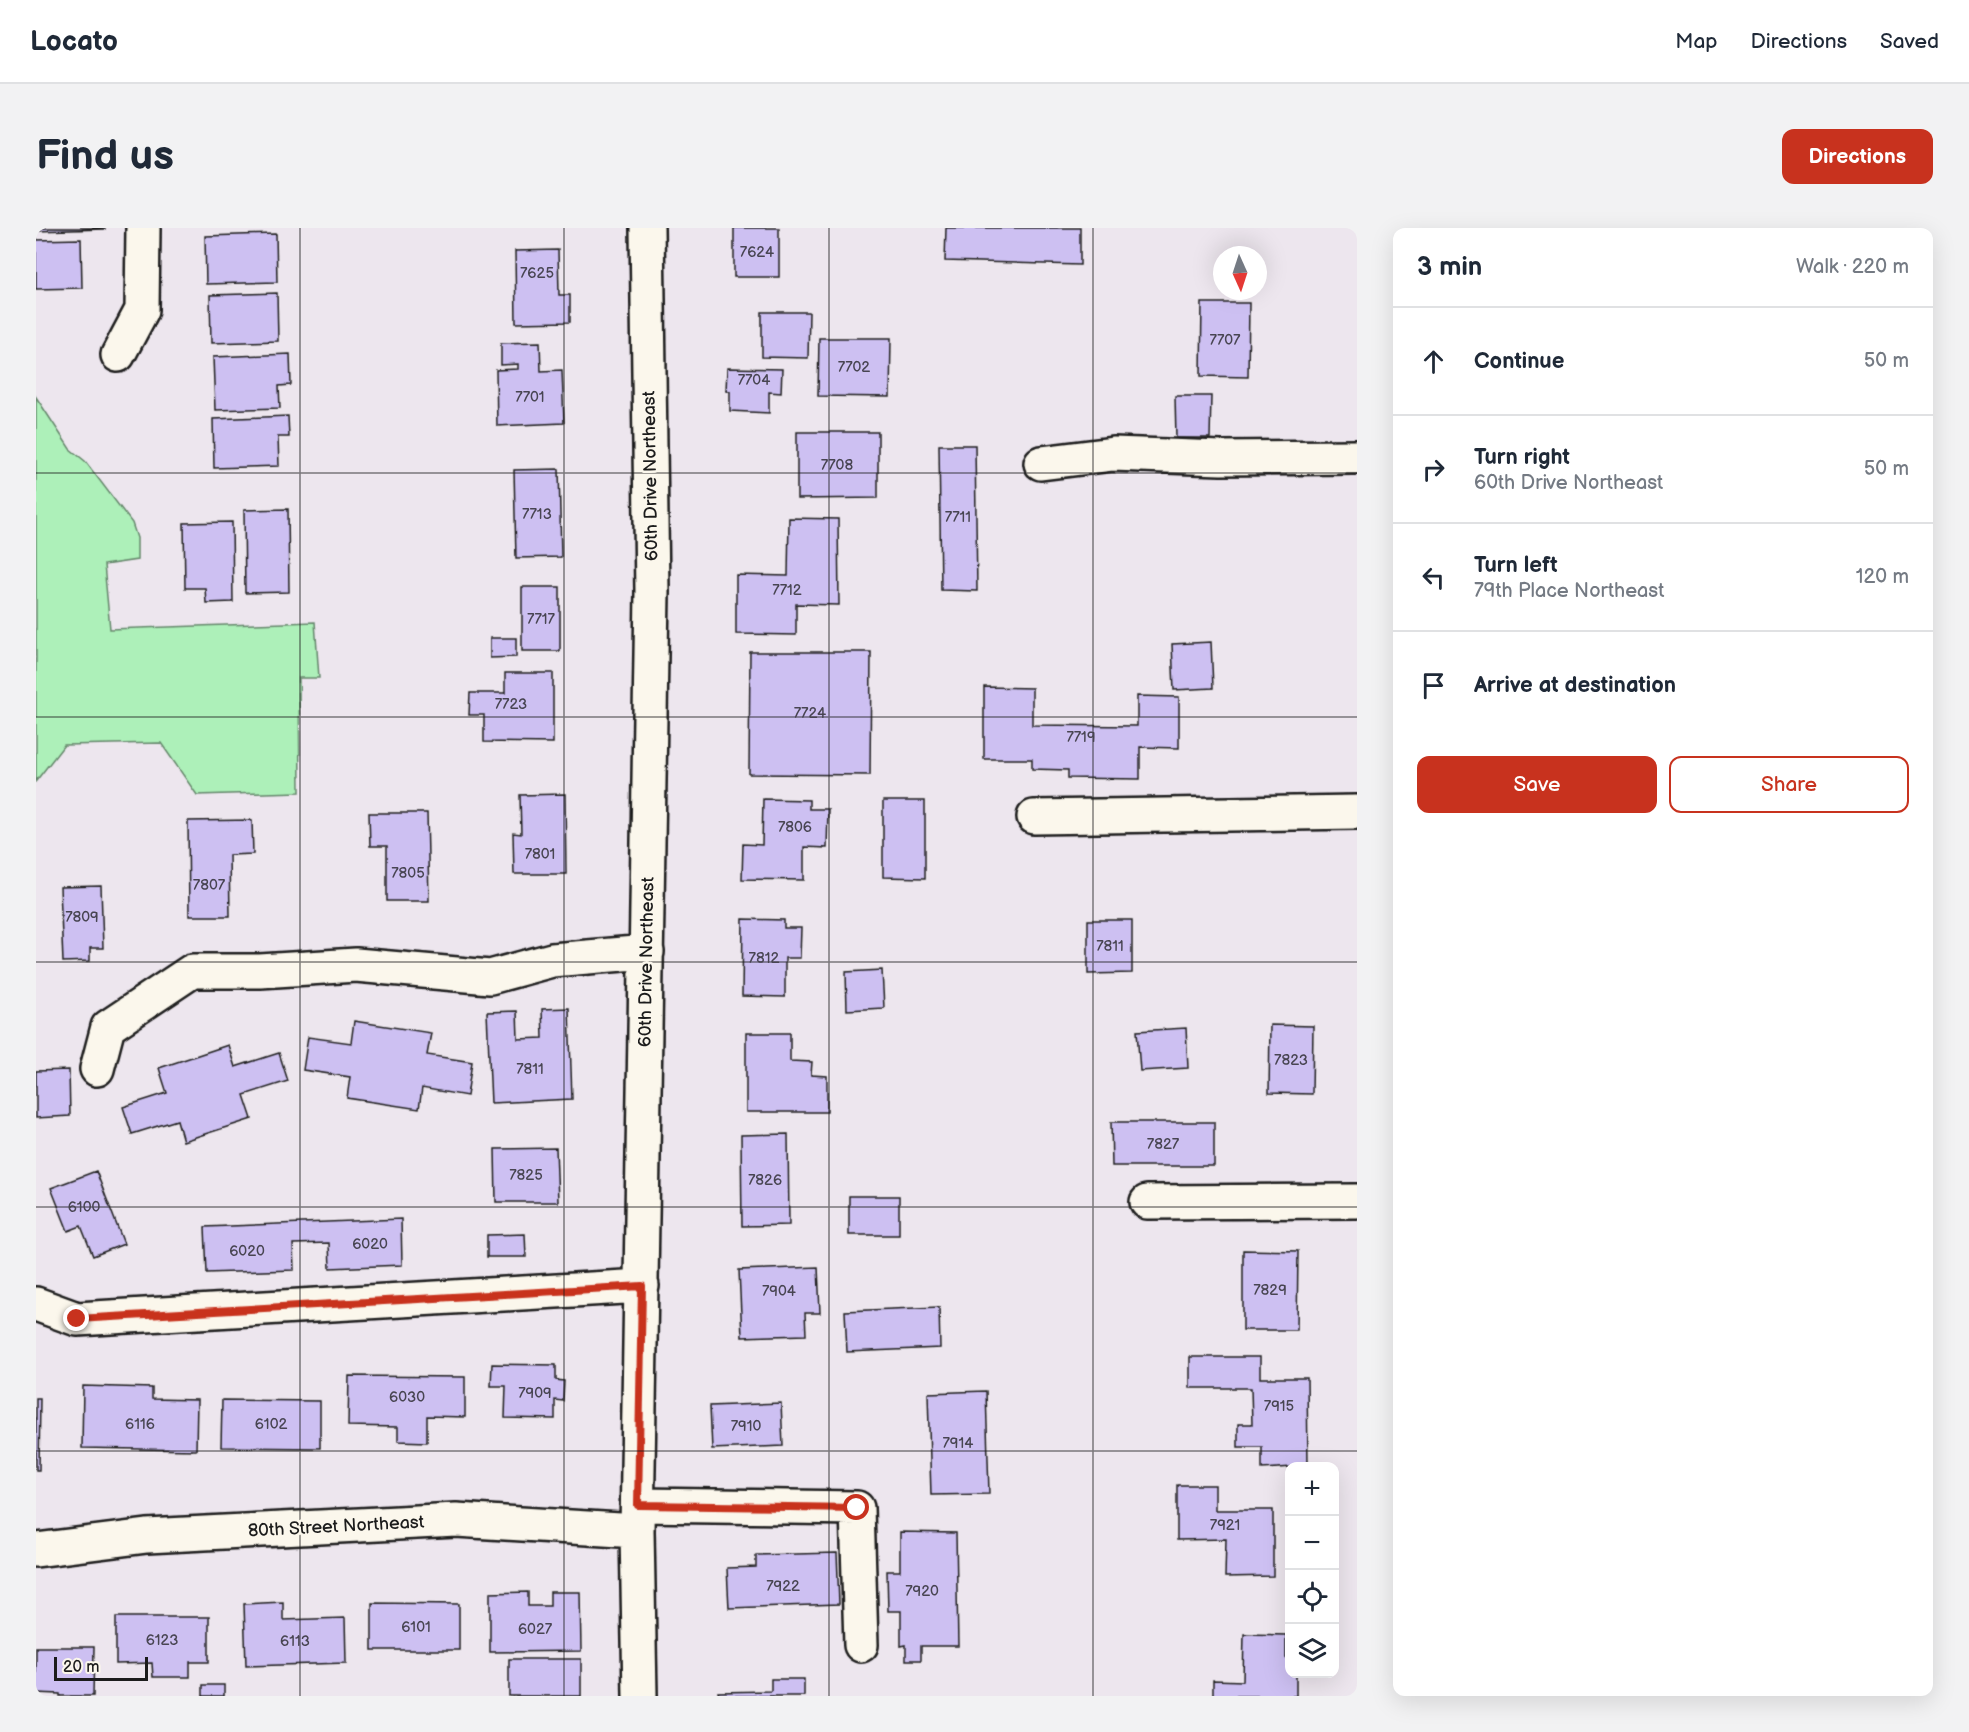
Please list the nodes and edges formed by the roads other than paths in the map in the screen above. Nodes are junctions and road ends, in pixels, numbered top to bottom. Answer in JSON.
{"nodes":[{"id":1,"x":144,"y":228,"type":"edge"},
{"id":2,"x":647,"y":228,"type":"edge"},
{"id":3,"x":118,"y":355,"type":"dead end"},
{"id":4,"x":1357,"y":458,"type":"edge"},
{"id":5,"x":1041,"y":463,"type":"dead end"},
{"id":6,"x":1357,"y":812,"type":"edge"},
{"id":7,"x":1034,"y":817,"type":"dead end"},
{"id":8,"x":646,"y":952,"type":"junction"},
{"id":9,"x":97,"y":1069,"type":"dead end"},
{"id":10,"x":1357,"y":1201,"type":"edge"},
{"id":11,"x":1147,"y":1202,"type":"dead end"},
{"id":12,"x":642,"y":1286,"type":"junction"},
{"id":13,"x":36,"y":1304,"type":"edge"},
{"id":14,"x":637,"y":1518,"type":"junction"},
{"id":15,"x":36,"y":1550,"type":"edge"},
{"id":16,"x":861,"y":1645,"type":"dead end"},
{"id":17,"x":640,"y":1696,"type":"edge"}],
"edges":[{"from":1,"to":3,"type":"street"},
{"from":2,"to":8,"type":"street","name":"60th Drive Northeast"},
{"from":4,"to":5,"type":"street"},
{"from":6,"to":7,"type":"street"},
{"from":8,"to":9,"type":"street"},
{"from":8,"to":12,"type":"street","name":"60th Drive Northeast"},
{"from":10,"to":11,"type":"street"},
{"from":12,"to":13,"type":"street"},
{"from":12,"to":14,"type":"street","name":"60th Drive Northeast"},
{"from":14,"to":15,"type":"street","name":"80th Street Northeast"},
{"from":14,"to":16,"type":"street","name":"80th Street Northeast"},
{"from":14,"to":17,"type":"street","name":"60th Drive Northeast"}]}
